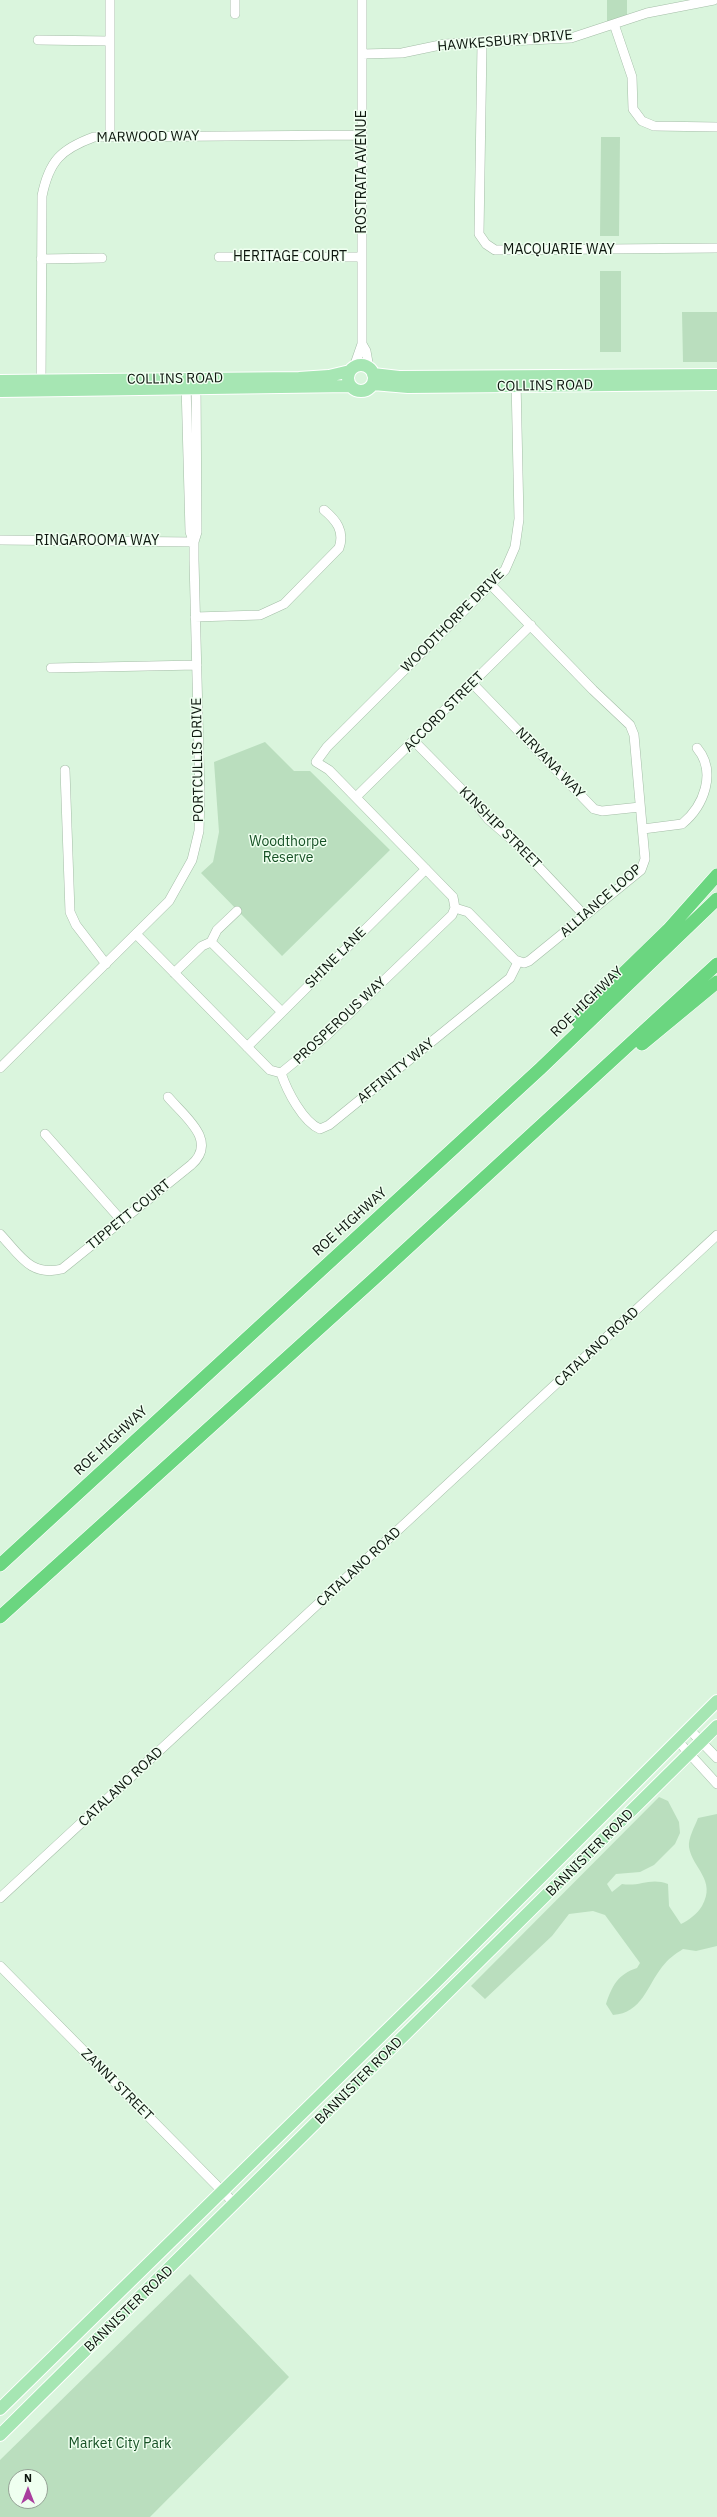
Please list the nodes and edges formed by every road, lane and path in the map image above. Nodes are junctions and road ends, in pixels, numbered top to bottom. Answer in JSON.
{"nodes":[{"id":1,"x":110,"y":0,"type":"edge"},
{"id":2,"x":235,"y":0,"type":"edge"},
{"id":3,"x":362,"y":0,"type":"edge"},
{"id":4,"x":714,"y":0,"type":"edge"},
{"id":5,"x":235,"y":14,"type":"dead end"},
{"id":6,"x":614,"y":24,"type":"junction"},
{"id":7,"x":38,"y":40,"type":"dead end"},
{"id":8,"x":110,"y":41,"type":"junction"},
{"id":9,"x":482,"y":44,"type":"junction"},
{"id":10,"x":362,"y":54,"type":"junction"},
{"id":11,"x":717,"y":127,"type":"edge"},
{"id":12,"x":362,"y":135,"type":"junction"},
{"id":13,"x":110,"y":136,"type":"junction"},
{"id":14,"x":717,"y":248,"type":"edge"},
{"id":15,"x":218,"y":257,"type":"dead end"},
{"id":16,"x":362,"y":257,"type":"junction"},
{"id":17,"x":102,"y":258,"type":"dead end"},
{"id":18,"x":41,"y":259,"type":"junction"},
{"id":19,"x":362,"y":344,"type":"junction"},
{"id":20,"x":352,"y":369,"type":"junction"},
{"id":21,"x":372,"y":375,"type":"junction"},
{"id":22,"x":717,"y":375,"type":"edge"},
{"id":23,"x":0,"y":381,"type":"edge"},
{"id":24,"x":516,"y":382,"type":"junction"},
{"id":25,"x":191,"y":384,"type":"junction"},
{"id":26,"x":717,"y":384,"type":"edge"},
{"id":27,"x":41,"y":386,"type":"junction"},
{"id":28,"x":350,"y":386,"type":"junction"},
{"id":29,"x":0,"y":391,"type":"edge"},
{"id":30,"x":324,"y":510,"type":"dead end"},
{"id":31,"x":0,"y":540,"type":"edge"},
{"id":32,"x":194,"y":542,"type":"junction"},
{"id":33,"x":491,"y":585,"type":"junction"},
{"id":34,"x":195,"y":617,"type":"junction"},
{"id":35,"x":531,"y":625,"type":"junction"},
{"id":36,"x":197,"y":665,"type":"junction"},
{"id":37,"x":51,"y":668,"type":"dead end"},
{"id":38,"x":473,"y":684,"type":"junction"},
{"id":39,"x":414,"y":741,"type":"junction"},
{"id":40,"x":697,"y":748,"type":"dead end"},
{"id":41,"x":65,"y":770,"type":"dead end"},
{"id":42,"x":713,"y":776,"type":"edge"},
{"id":43,"x":356,"y":797,"type":"junction"},
{"id":44,"x":640,"y":807,"type":"junction"},
{"id":45,"x":643,"y":829,"type":"junction"},
{"id":46,"x":426,"y":869,"type":"junction"},
{"id":47,"x":717,"y":875,"type":"edge"},
{"id":48,"x":717,"y":899,"type":"edge"},
{"id":49,"x":455,"y":908,"type":"junction"},
{"id":50,"x":237,"y":911,"type":"dead end"},
{"id":51,"x":585,"y":916,"type":"junction"},
{"id":52,"x":136,"y":934,"type":"junction"},
{"id":53,"x":211,"y":942,"type":"junction"},
{"id":54,"x":518,"y":962,"type":"junction"},
{"id":55,"x":106,"y":964,"type":"junction"},
{"id":56,"x":717,"y":964,"type":"edge"},
{"id":57,"x":174,"y":973,"type":"junction"},
{"id":58,"x":717,"y":982,"type":"edge"},
{"id":59,"x":282,"y":1012,"type":"junction"},
{"id":60,"x":247,"y":1047,"type":"junction"},
{"id":61,"x":0,"y":1068,"type":"edge"},
{"id":62,"x":541,"y":1068,"type":"junction"},
{"id":63,"x":281,"y":1074,"type":"junction"},
{"id":64,"x":168,"y":1097,"type":"dead end"},
{"id":65,"x":45,"y":1134,"type":"dead end"},
{"id":66,"x":521,"y":1144,"type":"junction"},
{"id":67,"x":122,"y":1221,"type":"junction"},
{"id":68,"x":0,"y":1234,"type":"edge"},
{"id":69,"x":717,"y":1235,"type":"edge"},
{"id":70,"x":0,"y":1565,"type":"edge"},
{"id":71,"x":0,"y":1617,"type":"edge"},
{"id":72,"x":717,"y":1701,"type":"edge"},
{"id":73,"x":717,"y":1726,"type":"edge"},
{"id":74,"x":689,"y":1729,"type":"junction"},
{"id":75,"x":678,"y":1740,"type":"junction"},
{"id":76,"x":701,"y":1741,"type":"junction"},
{"id":77,"x":690,"y":1754,"type":"junction"},
{"id":78,"x":717,"y":1758,"type":"edge"},
{"id":79,"x":717,"y":1784,"type":"edge"},
{"id":80,"x":0,"y":1898,"type":"edge"},
{"id":81,"x":0,"y":1966,"type":"edge"},
{"id":82,"x":222,"y":2191,"type":"junction"},
{"id":83,"x":235,"y":2204,"type":"junction"},
{"id":84,"x":0,"y":2409,"type":"edge"},
{"id":85,"x":0,"y":2435,"type":"edge"}],
"edges":[{"from":1,"to":8,"type":"street"},
{"from":2,"to":5,"type":"street"},
{"from":3,"to":10,"type":"street","name":"ROSTRATA AVENUE"},
{"from":4,"to":6,"type":"street","name":"HAWKESBURY DRIVE"},
{"from":6,"to":9,"type":"street","name":"HAWKESBURY DRIVE"},
{"from":6,"to":11,"type":"street"},
{"from":7,"to":8,"type":"street"},
{"from":8,"to":13,"type":"street"},
{"from":9,"to":10,"type":"street","name":"HAWKESBURY DRIVE"},
{"from":9,"to":14,"type":"street","name":"MACQUARIE WAY"},
{"from":10,"to":12,"type":"street","name":"ROSTRATA AVENUE"},
{"from":12,"to":13,"type":"street","name":"MARWOOD WAY"},
{"from":12,"to":16,"type":"street","name":"ROSTRATA AVENUE"},
{"from":13,"to":18,"type":"street","name":"MARWOOD WAY"},
{"from":15,"to":16,"type":"street","name":"HERITAGE COURT"},
{"from":16,"to":19,"type":"street","name":"ROSTRATA AVENUE"},
{"from":17,"to":18,"type":"street"},
{"from":18,"to":27,"type":"street","name":"MARWOOD WAY"},
{"from":19,"to":20,"type":"street","name":"ROSTRATA AVENUE"},
{"from":19,"to":21,"type":"street","name":"ROSTRATA AVENUE"},
{"from":20,"to":21,"type":"main road","name":"COLLINS ROAD"},
{"from":20,"to":25,"type":"main road","name":"COLLINS ROAD"},
{"from":20,"to":28,"type":"main road"},
{"from":21,"to":24,"type":"main road","name":"COLLINS ROAD"},
{"from":21,"to":28,"type":"main road","name":"COLLINS ROAD"},
{"from":22,"to":24,"type":"main road","name":"COLLINS ROAD"},
{"from":23,"to":27,"type":"main road","name":"COLLINS ROAD"},
{"from":24,"to":26,"type":"main road","name":"COLLINS ROAD"},
{"from":24,"to":33,"type":"street","name":"WOODTHORPE DRIVE"},
{"from":25,"to":27,"type":"main road","name":"COLLINS ROAD"},
{"from":25,"to":28,"type":"main road","name":"COLLINS ROAD"},
{"from":25,"to":32,"type":"street","name":"PORTCULLIS DRIVE"},
{"from":27,"to":29,"type":"main road","name":"COLLINS ROAD"},
{"from":30,"to":34,"type":"street"},
{"from":31,"to":32,"type":"street","name":"RINGAROOMA WAY"},
{"from":32,"to":34,"type":"street","name":"PORTCULLIS DRIVE"},
{"from":33,"to":35,"type":"street","name":"ALLIANCE LOOP"},
{"from":33,"to":43,"type":"street","name":"WOODTHORPE DRIVE"},
{"from":34,"to":36,"type":"street","name":"PORTCULLIS DRIVE"},
{"from":35,"to":38,"type":"street","name":"ACCORD STREET"},
{"from":35,"to":44,"type":"street","name":"ALLIANCE LOOP"},
{"from":36,"to":37,"type":"street"},
{"from":36,"to":52,"type":"street","name":"PORTCULLIS DRIVE"},
{"from":38,"to":39,"type":"street","name":"ACCORD STREET"},
{"from":38,"to":44,"type":"street","name":"NIRVANA WAY"},
{"from":39,"to":43,"type":"street","name":"ACCORD STREET"},
{"from":39,"to":51,"type":"street","name":"KINSHIP STREET"},
{"from":40,"to":42,"type":"street"},
{"from":41,"to":55,"type":"street"},
{"from":42,"to":45,"type":"street"},
{"from":43,"to":46,"type":"street"},
{"from":44,"to":45,"type":"street","name":"ALLIANCE LOOP"},
{"from":45,"to":51,"type":"street","name":"ALLIANCE LOOP"},
{"from":46,"to":49,"type":"street"},
{"from":46,"to":59,"type":"street","name":"SHINE LANE"},
{"from":47,"to":62,"type":"highway"},
{"from":48,"to":62,"type":"highway","name":"ROE HIGHWAY"},
{"from":49,"to":54,"type":"street"},
{"from":49,"to":63,"type":"street","name":"PROSPEROUS WAY"},
{"from":50,"to":53,"type":"street"},
{"from":51,"to":54,"type":"street","name":"ALLIANCE LOOP"},
{"from":52,"to":55,"type":"street","name":"PORTCULLIS DRIVE"},
{"from":52,"to":57,"type":"street","name":"PROSPEROUS WAY"},
{"from":53,"to":57,"type":"street"},
{"from":53,"to":59,"type":"street"},
{"from":54,"to":63,"type":"street","name":"AFFINITY WAY"},
{"from":55,"to":61,"type":"street","name":"PORTCULLIS DRIVE"},
{"from":56,"to":66,"type":"highway"},
{"from":57,"to":60,"type":"street","name":"PROSPEROUS WAY"},
{"from":58,"to":66,"type":"highway"},
{"from":59,"to":60,"type":"street","name":"SHINE LANE"},
{"from":60,"to":63,"type":"street","name":"PROSPEROUS WAY"},
{"from":62,"to":70,"type":"highway","name":"ROE HIGHWAY"},
{"from":64,"to":67,"type":"street","name":"TIPPETT COURT"},
{"from":65,"to":67,"type":"street"},
{"from":66,"to":71,"type":"highway"},
{"from":67,"to":68,"type":"street","name":"TIPPETT COURT"},
{"from":69,"to":80,"type":"street","name":"CATALANO ROAD"},
{"from":72,"to":74,"type":"main road","name":"BANNISTER ROAD"},
{"from":73,"to":76,"type":"main road","name":"BANNISTER ROAD"},
{"from":74,"to":75,"type":"main road","name":"BANNISTER ROAD"},
{"from":74,"to":76,"type":"street"},
{"from":75,"to":77,"type":"street"},
{"from":75,"to":82,"type":"main road","name":"BANNISTER ROAD"},
{"from":76,"to":77,"type":"main road","name":"BANNISTER ROAD"},
{"from":76,"to":78,"type":"street"},
{"from":77,"to":79,"type":"street"},
{"from":77,"to":83,"type":"main road","name":"BANNISTER ROAD"},
{"from":81,"to":82,"type":"street","name":"ZANNI STREET"},
{"from":82,"to":83,"type":"street","name":"ZANNI STREET"},
{"from":82,"to":84,"type":"main road","name":"BANNISTER ROAD"},
{"from":83,"to":85,"type":"main road","name":"BANNISTER ROAD"}]}
